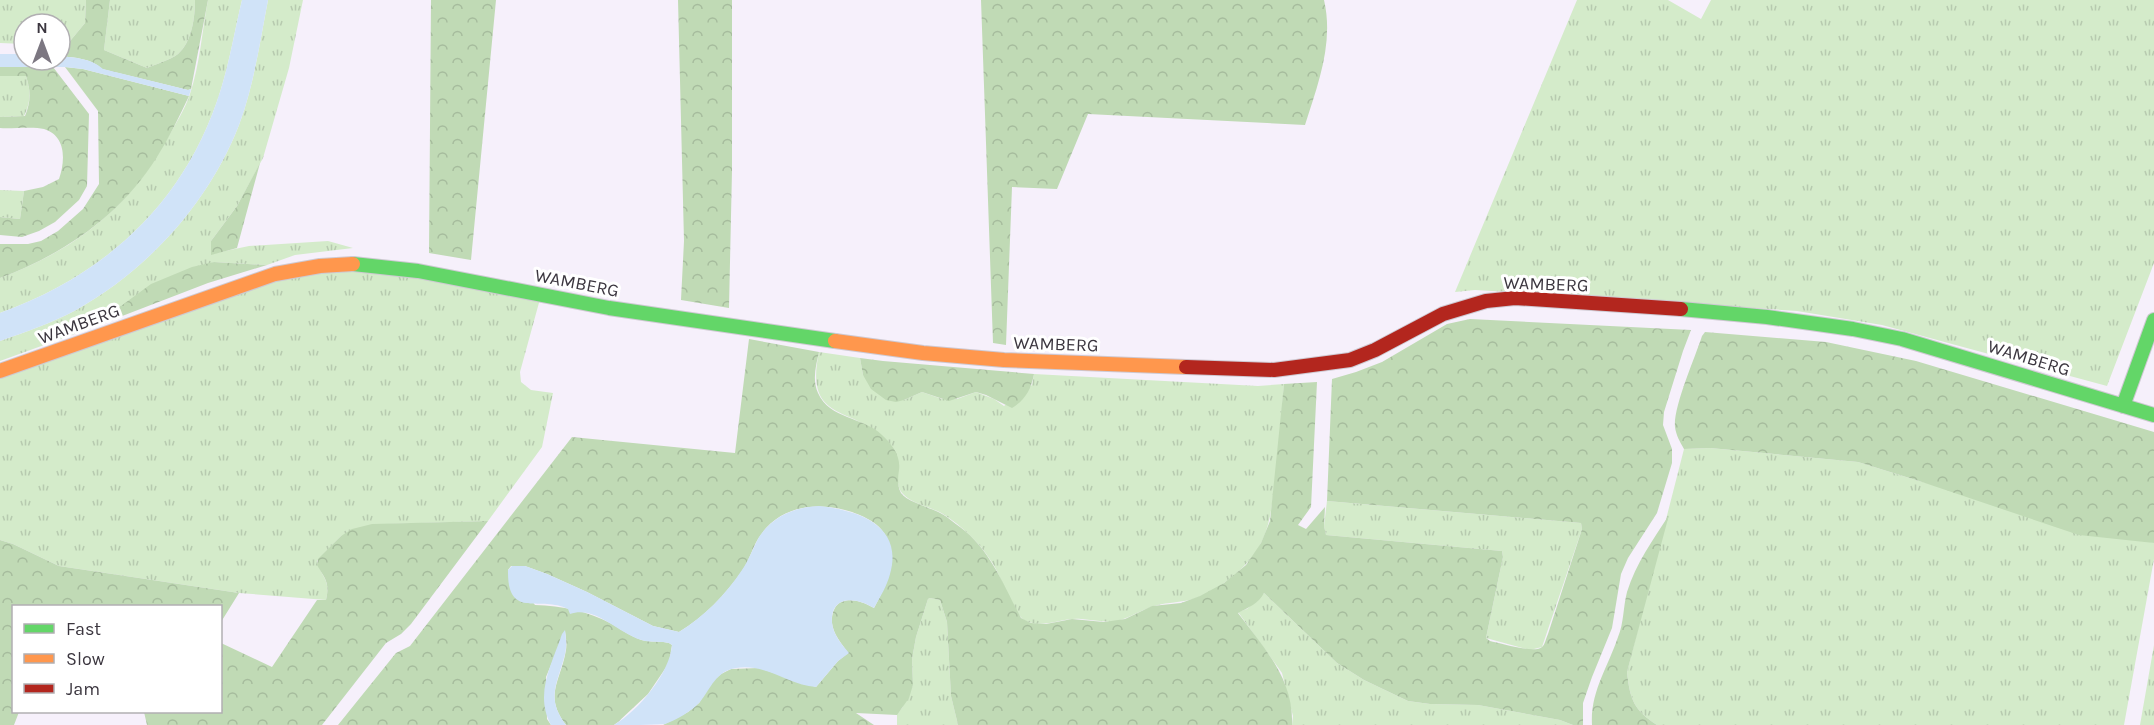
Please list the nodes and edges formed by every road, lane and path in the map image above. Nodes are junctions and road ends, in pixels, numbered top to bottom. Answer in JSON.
{"nodes":[{"id":1,"x":2154,"y":320,"type":"edge"},
{"id":2,"x":0,"y":371,"type":"edge"},
{"id":3,"x":2116,"y":404,"type":"junction"},
{"id":4,"x":2154,"y":416,"type":"edge"}],
"edges":[{"from":1,"to":3,"type":"street"},
{"from":2,"to":3,"type":"street","name":"WAMBERG"},
{"from":3,"to":4,"type":"street","name":"WAMBERG"}]}
